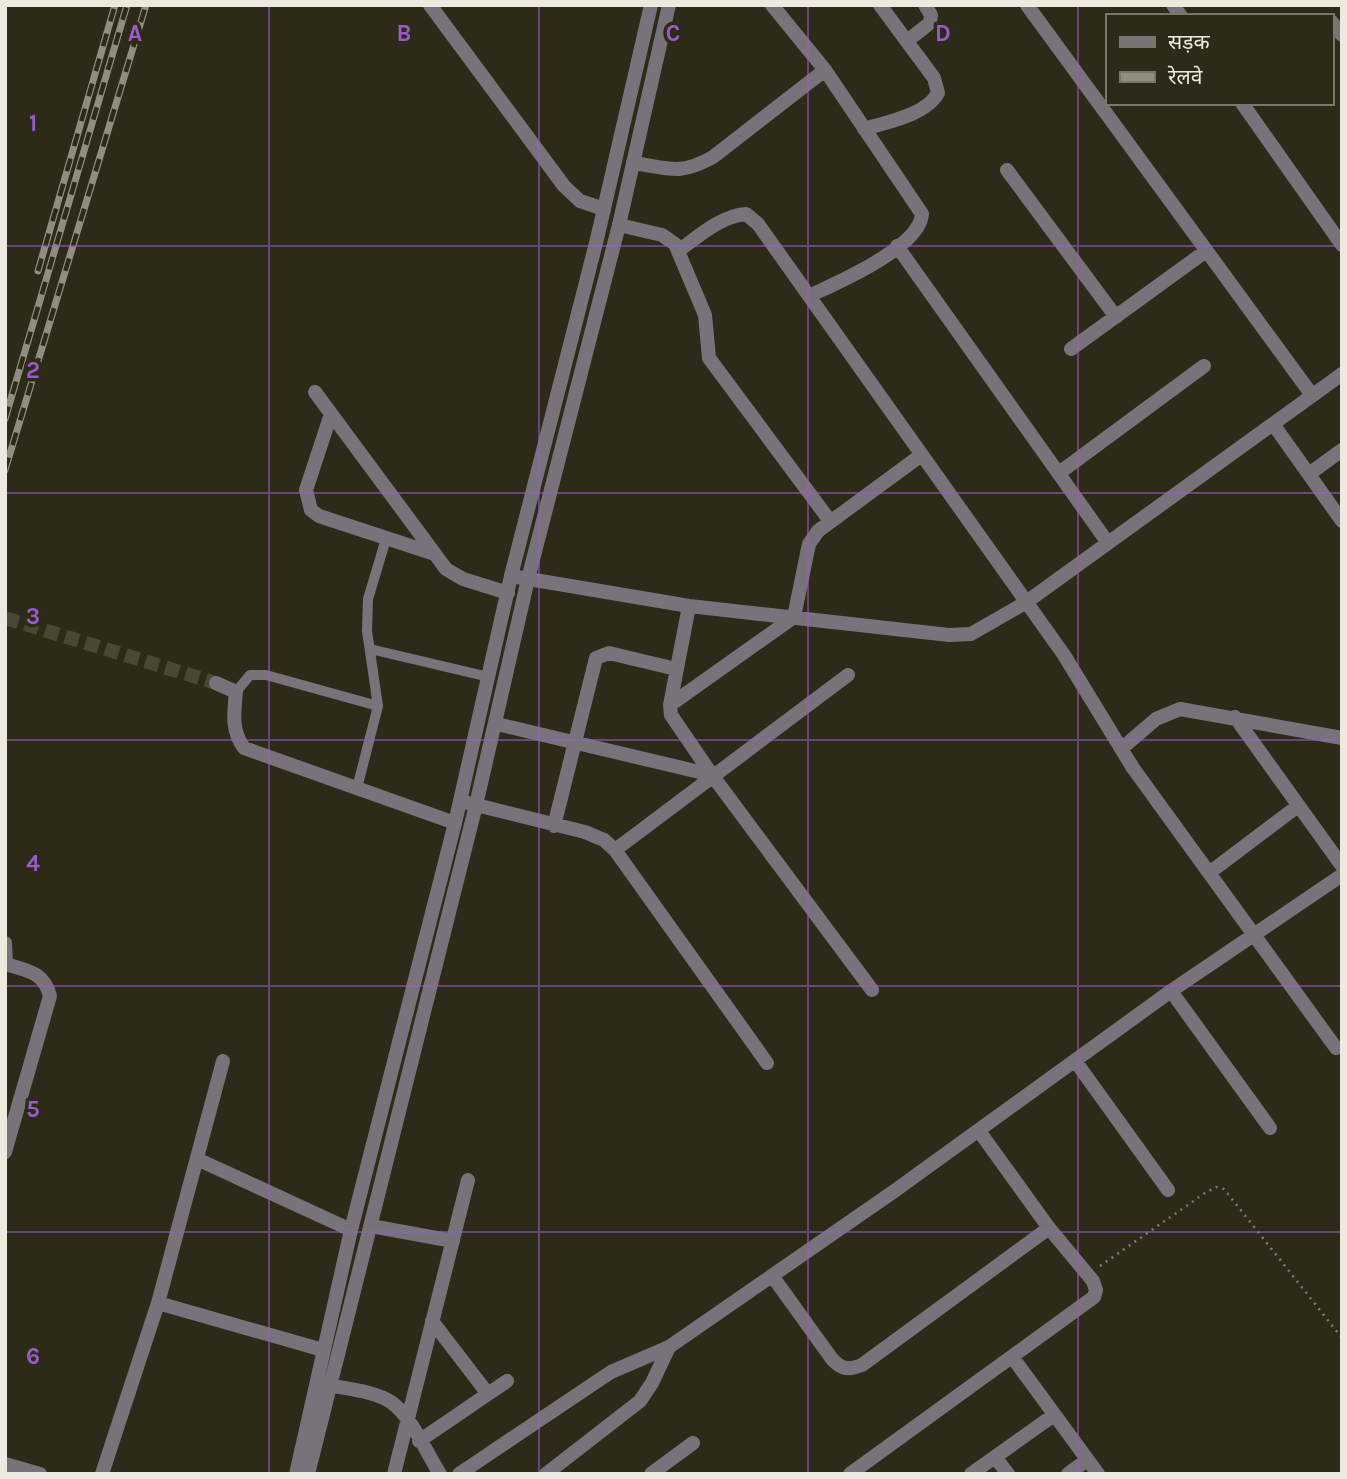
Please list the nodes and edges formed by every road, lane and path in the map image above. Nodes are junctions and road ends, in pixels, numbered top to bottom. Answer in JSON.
{"nodes":[{"id":1,"x":430,"y":5,"type":"edge"},
{"id":2,"x":651,"y":5,"type":"edge"},
{"id":3,"x":668,"y":5,"type":"edge"},
{"id":4,"x":772,"y":5,"type":"edge"},
{"id":5,"x":880,"y":5,"type":"edge"},
{"id":6,"x":925,"y":5,"type":"edge"},
{"id":7,"x":1027,"y":5,"type":"edge"},
{"id":8,"x":907,"y":41,"type":"junction"},
{"id":9,"x":825,"y":71,"type":"junction"},
{"id":10,"x":1243,"y":105,"type":"edge"},
{"id":11,"x":864,"y":129,"type":"junction"},
{"id":12,"x":633,"y":163,"type":"junction"},
{"id":13,"x":1007,"y":170,"type":"dead end"},
{"id":14,"x":604,"y":209,"type":"junction"},
{"id":15,"x":620,"y":225,"type":"junction"},
{"id":16,"x":1342,"y":245,"type":"edge"},
{"id":17,"x":897,"y":246,"type":"junction"},
{"id":18,"x":678,"y":251,"type":"junction"},
{"id":19,"x":1206,"y":251,"type":"junction"},
{"id":20,"x":811,"y":295,"type":"junction"},
{"id":21,"x":1116,"y":317,"type":"junction"},
{"id":22,"x":1071,"y":349,"type":"dead end"},
{"id":23,"x":1204,"y":366,"type":"dead end"},
{"id":24,"x":1342,"y":374,"type":"edge"},
{"id":25,"x":315,"y":392,"type":"dead end"},
{"id":26,"x":1312,"y":395,"type":"junction"},
{"id":27,"x":331,"y":414,"type":"junction"},
{"id":28,"x":1273,"y":424,"type":"junction"},
{"id":29,"x":1342,"y":450,"type":"edge"},
{"id":30,"x":920,"y":456,"type":"junction"},
{"id":31,"x":1059,"y":473,"type":"junction"},
{"id":32,"x":1309,"y":474,"type":"junction"},
{"id":33,"x":830,"y":521,"type":"junction"},
{"id":34,"x":1342,"y":521,"type":"edge"},
{"id":35,"x":386,"y":538,"type":"junction"},
{"id":36,"x":1108,"y":543,"type":"junction"},
{"id":37,"x":435,"y":554,"type":"junction"},
{"id":38,"x":511,"y":576,"type":"junction"},
{"id":39,"x":527,"y":579,"type":"junction"},
{"id":40,"x":508,"y":593,"type":"junction"},
{"id":41,"x":1025,"y":603,"type":"junction"},
{"id":42,"x":689,"y":606,"type":"junction"},
{"id":43,"x":794,"y":617,"type":"junction"},
{"id":44,"x":370,"y":649,"type":"junction"},
{"id":45,"x":676,"y":669,"type":"junction"},
{"id":46,"x":848,"y":675,"type":"dead end"},
{"id":47,"x":489,"y":677,"type":"junction"},
{"id":48,"x":216,"y":683,"type":"tunnel mouth"},
{"id":49,"x":236,"y":692,"type":"junction"},
{"id":50,"x":670,"y":705,"type":"junction"},
{"id":51,"x":378,"y":706,"type":"junction"},
{"id":52,"x":1235,"y":717,"type":"junction"},
{"id":53,"x":496,"y":724,"type":"junction"},
{"id":54,"x":1342,"y":738,"type":"edge"},
{"id":55,"x":573,"y":743,"type":"junction"},
{"id":56,"x":1121,"y":749,"type":"junction"},
{"id":57,"x":712,"y":775,"type":"junction"},
{"id":58,"x":357,"y":788,"type":"junction"},
{"id":59,"x":460,"y":801,"type":"junction"},
{"id":60,"x":477,"y":805,"type":"junction"},
{"id":61,"x":1298,"y":806,"type":"junction"},
{"id":62,"x":455,"y":823,"type":"junction"},
{"id":63,"x":554,"y":826,"type":"junction"},
{"id":64,"x":615,"y":850,"type":"junction"},
{"id":65,"x":1342,"y":866,"type":"edge"},
{"id":66,"x":1209,"y":873,"type":"junction"},
{"id":67,"x":1342,"y":875,"type":"edge"},
{"id":68,"x":1254,"y":934,"type":"junction"},
{"id":69,"x":5,"y":943,"type":"edge"},
{"id":70,"x":872,"y":990,"type":"dead end"},
{"id":71,"x":1171,"y":991,"type":"junction"},
{"id":72,"x":1336,"y":1048,"type":"dead end"},
{"id":73,"x":223,"y":1061,"type":"dead end"},
{"id":74,"x":1076,"y":1062,"type":"junction"},
{"id":75,"x":766,"y":1063,"type":"dead end"},
{"id":76,"x":1270,"y":1128,"type":"dead end"},
{"id":77,"x":979,"y":1131,"type":"junction"},
{"id":78,"x":5,"y":1152,"type":"edge"},
{"id":79,"x":197,"y":1158,"type":"junction"},
{"id":80,"x":468,"y":1180,"type":"dead end"},
{"id":81,"x":1168,"y":1190,"type":"dead end"},
{"id":82,"x":371,"y":1226,"type":"junction"},
{"id":83,"x":1049,"y":1228,"type":"junction"},
{"id":84,"x":351,"y":1230,"type":"junction"},
{"id":85,"x":453,"y":1241,"type":"junction"},
{"id":86,"x":1088,"y":1274,"type":"junction"},
{"id":87,"x":773,"y":1277,"type":"junction"},
{"id":88,"x":158,"y":1303,"type":"junction"},
{"id":89,"x":432,"y":1321,"type":"junction"},
{"id":90,"x":1342,"y":1338,"type":"edge"},
{"id":91,"x":669,"y":1347,"type":"junction"},
{"id":92,"x":323,"y":1350,"type":"junction"},
{"id":93,"x":1013,"y":1358,"type":"junction"},
{"id":94,"x":507,"y":1381,"type":"dead end"},
{"id":95,"x":328,"y":1385,"type":"junction"},
{"id":96,"x":488,"y":1394,"type":"junction"},
{"id":97,"x":1054,"y":1415,"type":"junction"},
{"id":98,"x":406,"y":1419,"type":"junction"},
{"id":99,"x":419,"y":1441,"type":"junction"},
{"id":100,"x":692,"y":1443,"type":"dead end"},
{"id":101,"x":308,"y":1446,"type":"junction"},
{"id":102,"x":995,"y":1457,"type":"junction"},
{"id":103,"x":1087,"y":1460,"type":"junction"},
{"id":104,"x":5,"y":1464,"type":"edge"},
{"id":105,"x":866,"y":1469,"type":"edge"},
{"id":106,"x":33,"y":1473,"type":"edge"},
{"id":107,"x":102,"y":1474,"type":"edge"},
{"id":108,"x":296,"y":1474,"type":"edge"},
{"id":109,"x":308,"y":1474,"type":"edge"},
{"id":110,"x":394,"y":1474,"type":"edge"},
{"id":111,"x":440,"y":1474,"type":"edge"},
{"id":112,"x":459,"y":1474,"type":"edge"},
{"id":113,"x":546,"y":1474,"type":"edge"},
{"id":114,"x":651,"y":1474,"type":"edge"},
{"id":115,"x":850,"y":1474,"type":"edge"},
{"id":116,"x":971,"y":1474,"type":"edge"},
{"id":117,"x":1008,"y":1474,"type":"edge"},
{"id":118,"x":1069,"y":1474,"type":"edge"},
{"id":119,"x":1098,"y":1474,"type":"edge"}],
"edges":[{"from":1,"to":14,"type":"street"},
{"from":2,"to":14,"type":"street"},
{"from":3,"to":12,"type":"street"},
{"from":4,"to":9,"type":"street"},
{"from":5,"to":8,"type":"street"},
{"from":6,"to":8,"type":"street"},
{"from":7,"to":19,"type":"street"},
{"from":8,"to":11,"type":"street"},
{"from":9,"to":11,"type":"street"},
{"from":9,"to":12,"type":"street"},
{"from":10,"to":16,"type":"street"},
{"from":11,"to":17,"type":"street"},
{"from":12,"to":15,"type":"street"},
{"from":13,"to":21,"type":"street"},
{"from":14,"to":38,"type":"street"},
{"from":15,"to":18,"type":"street"},
{"from":15,"to":39,"type":"street"},
{"from":17,"to":20,"type":"street"},
{"from":17,"to":31,"type":"street"},
{"from":18,"to":20,"type":"street"},
{"from":18,"to":33,"type":"street"},
{"from":19,"to":21,"type":"street"},
{"from":19,"to":26,"type":"street"},
{"from":20,"to":30,"type":"street"},
{"from":21,"to":22,"type":"street"},
{"from":23,"to":31,"type":"street"},
{"from":24,"to":26,"type":"street"},
{"from":25,"to":27,"type":"street"},
{"from":26,"to":28,"type":"street"},
{"from":27,"to":35,"type":"street"},
{"from":27,"to":37,"type":"street"},
{"from":28,"to":32,"type":"street"},
{"from":28,"to":36,"type":"street"},
{"from":29,"to":32,"type":"street"},
{"from":30,"to":33,"type":"street"},
{"from":30,"to":41,"type":"street"},
{"from":31,"to":36,"type":"street"},
{"from":32,"to":34,"type":"street"},
{"from":33,"to":43,"type":"street"},
{"from":35,"to":37,"type":"street"},
{"from":35,"to":44,"type":"lane"},
{"from":36,"to":41,"type":"street"},
{"from":37,"to":40,"type":"street"},
{"from":38,"to":39,"type":"street"},
{"from":38,"to":40,"type":"street"},
{"from":39,"to":42,"type":"street"},
{"from":39,"to":53,"type":"street"},
{"from":40,"to":47,"type":"street"},
{"from":41,"to":43,"type":"street"},
{"from":41,"to":56,"type":"street"},
{"from":42,"to":43,"type":"street"},
{"from":42,"to":45,"type":"street"},
{"from":43,"to":50,"type":"street"},
{"from":44,"to":47,"type":"lane"},
{"from":44,"to":51,"type":"lane"},
{"from":45,"to":50,"type":"street"},
{"from":45,"to":55,"type":"street"},
{"from":46,"to":57,"type":"street"},
{"from":47,"to":59,"type":"street"},
{"from":48,"to":49,"type":"street"},
{"from":49,"to":51,"type":"lane"},
{"from":49,"to":58,"type":"street"},
{"from":50,"to":57,"type":"street"},
{"from":51,"to":58,"type":"lane"},
{"from":52,"to":54,"type":"street"},
{"from":52,"to":56,"type":"street"},
{"from":52,"to":61,"type":"street"},
{"from":53,"to":55,"type":"street"},
{"from":53,"to":60,"type":"street"},
{"from":55,"to":57,"type":"street"},
{"from":55,"to":63,"type":"street"},
{"from":56,"to":66,"type":"street"},
{"from":57,"to":64,"type":"street"},
{"from":57,"to":70,"type":"street"},
{"from":58,"to":62,"type":"street"},
{"from":59,"to":60,"type":"street"},
{"from":59,"to":62,"type":"street"},
{"from":60,"to":63,"type":"street"},
{"from":60,"to":82,"type":"street"},
{"from":61,"to":65,"type":"street"},
{"from":61,"to":66,"type":"street"},
{"from":62,"to":84,"type":"street"},
{"from":63,"to":64,"type":"street"},
{"from":64,"to":75,"type":"street"},
{"from":66,"to":68,"type":"street"},
{"from":67,"to":68,"type":"street"},
{"from":68,"to":71,"type":"street"},
{"from":68,"to":72,"type":"street"},
{"from":69,"to":78,"type":"street"},
{"from":71,"to":74,"type":"street"},
{"from":71,"to":76,"type":"street"},
{"from":73,"to":79,"type":"street"},
{"from":74,"to":77,"type":"street"},
{"from":74,"to":81,"type":"street"},
{"from":77,"to":83,"type":"street"},
{"from":77,"to":87,"type":"street"},
{"from":79,"to":84,"type":"street"},
{"from":79,"to":88,"type":"street"},
{"from":80,"to":85,"type":"street"},
{"from":82,"to":85,"type":"street"},
{"from":82,"to":95,"type":"street"},
{"from":83,"to":86,"type":"street"},
{"from":83,"to":87,"type":"street"},
{"from":84,"to":92,"type":"street"},
{"from":85,"to":89,"type":"street"},
{"from":86,"to":90,"type":"path"},
{"from":86,"to":93,"type":"street"},
{"from":87,"to":91,"type":"street"},
{"from":88,"to":92,"type":"street"},
{"from":88,"to":107,"type":"street"},
{"from":89,"to":96,"type":"street"},
{"from":89,"to":98,"type":"street"},
{"from":91,"to":112,"type":"street"},
{"from":91,"to":113,"type":"street"},
{"from":92,"to":101,"type":"street"},
{"from":93,"to":97,"type":"street"},
{"from":93,"to":105,"type":"street"},
{"from":94,"to":96,"type":"street"},
{"from":95,"to":98,"type":"street"},
{"from":95,"to":101,"type":"street"},
{"from":96,"to":99,"type":"street"},
{"from":97,"to":102,"type":"street"},
{"from":97,"to":103,"type":"street"},
{"from":98,"to":99,"type":"street"},
{"from":98,"to":110,"type":"street"},
{"from":99,"to":111,"type":"street"},
{"from":100,"to":114,"type":"street"},
{"from":101,"to":108,"type":"street"},
{"from":101,"to":109,"type":"street"},
{"from":102,"to":116,"type":"street"},
{"from":102,"to":117,"type":"street"},
{"from":103,"to":118,"type":"street"},
{"from":103,"to":119,"type":"street"},
{"from":104,"to":106,"type":"street"},
{"from":105,"to":115,"type":"street"}]}
